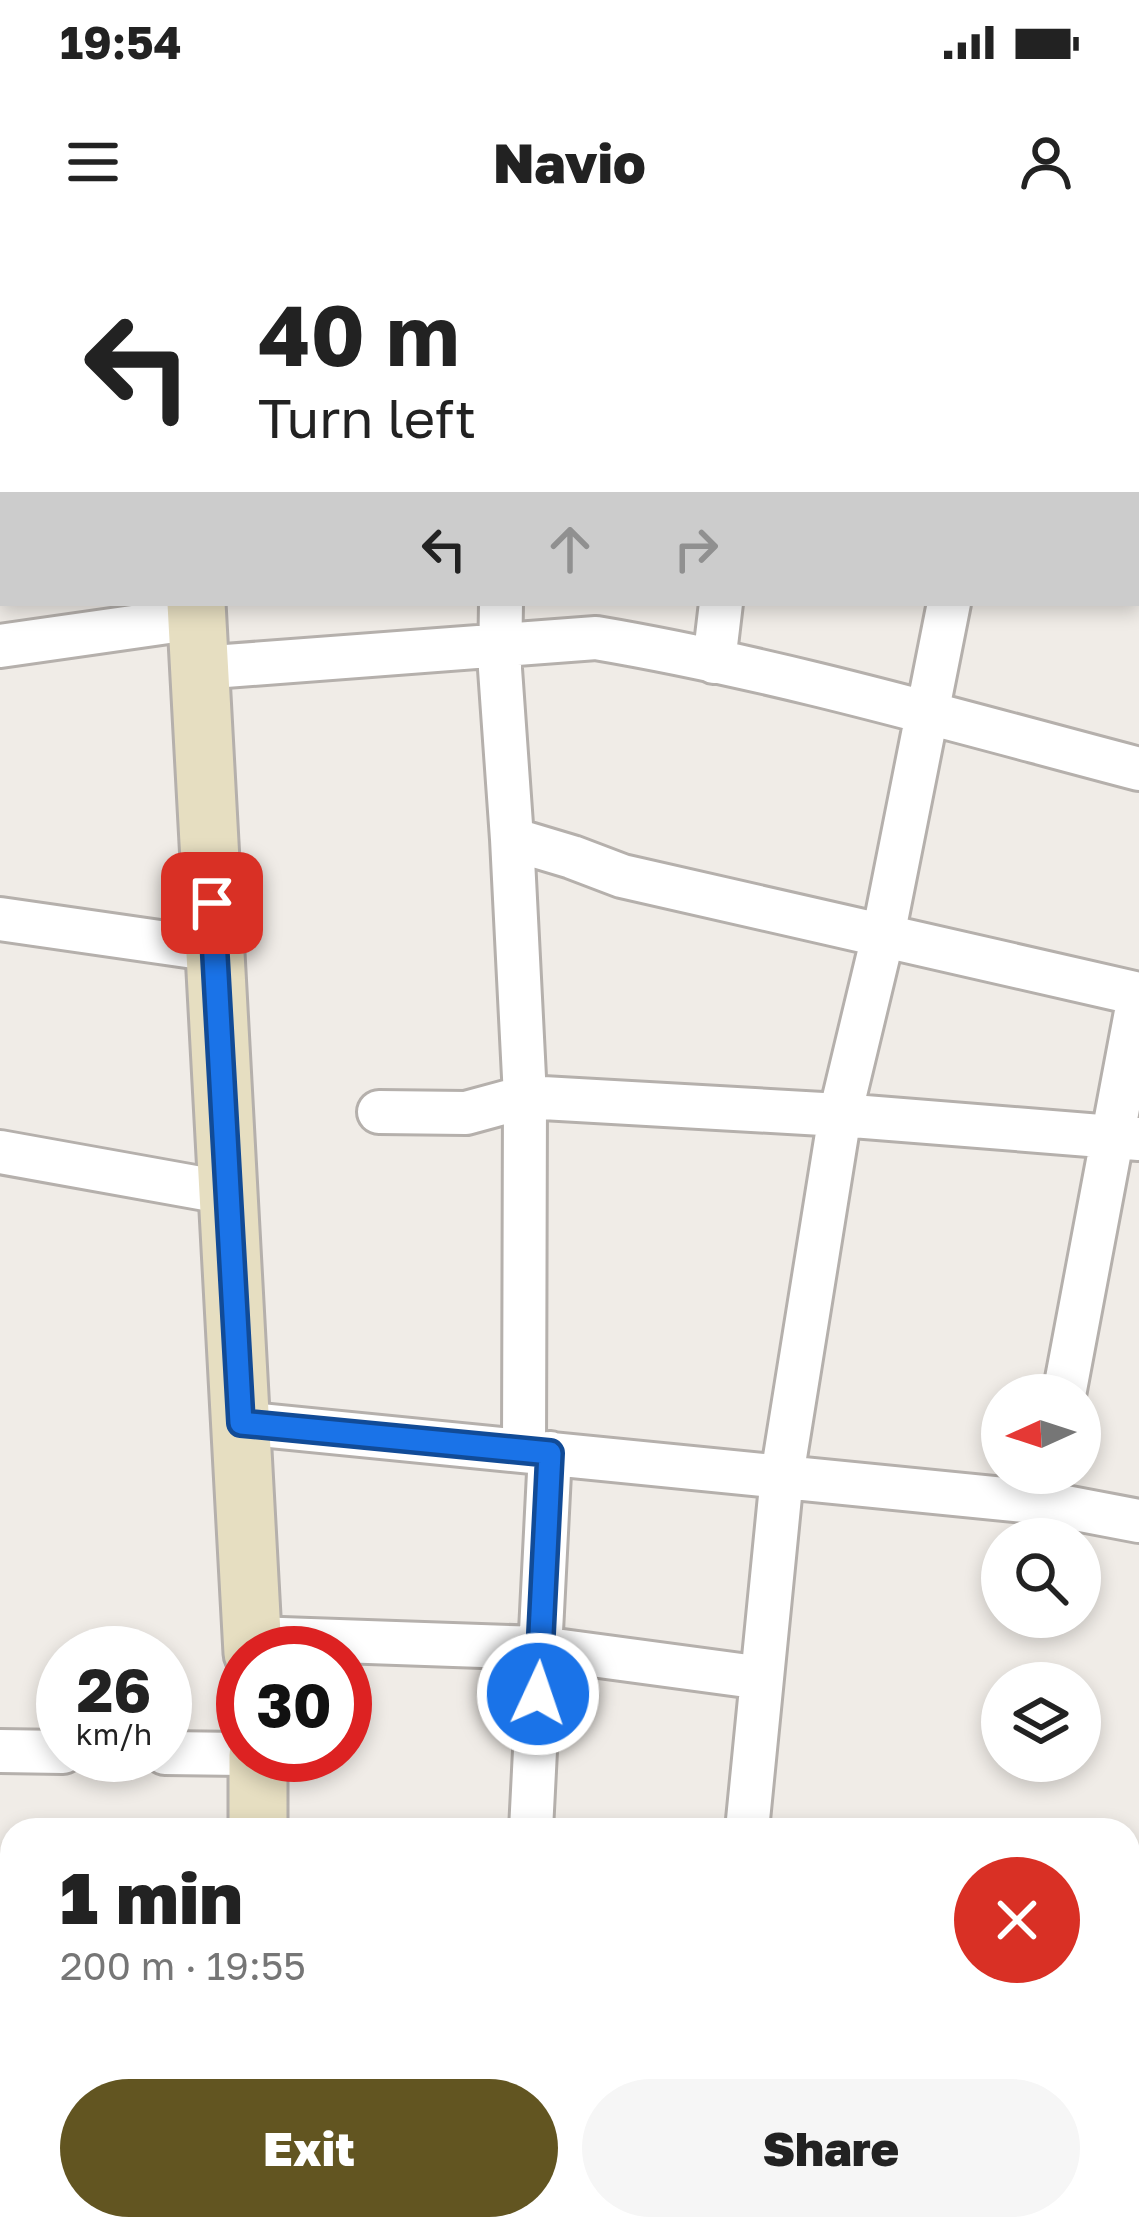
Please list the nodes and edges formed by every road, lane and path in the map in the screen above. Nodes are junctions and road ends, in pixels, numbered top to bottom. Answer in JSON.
{"nodes":[{"id":1,"x":502,"y":606,"type":"edge"},
{"id":2,"x":722,"y":606,"type":"edge"},
{"id":3,"x":948,"y":606,"type":"edge"},
{"id":4,"x":197,"y":630,"type":"edge"},
{"id":5,"x":0,"y":646,"type":"edge"},
{"id":6,"x":500,"y":647,"type":"junction"},
{"id":7,"x":714,"y":662,"type":"junction"},
{"id":8,"x":926,"y":713,"type":"junction"},
{"id":9,"x":1139,"y":769,"type":"edge"},
{"id":10,"x":512,"y":839,"type":"junction"},
{"id":11,"x":0,"y":919,"type":"edge"},
{"id":12,"x":883,"y":936,"type":"junction"},
{"id":13,"x":215,"y":950,"type":"junction"},
{"id":14,"x":1139,"y":995,"type":"edge"},
{"id":15,"x":525,"y":1097,"type":"junction"},
{"id":16,"x":379,"y":1112,"type":"dead end"},
{"id":17,"x":840,"y":1115,"type":"junction"},
{"id":18,"x":1125,"y":1138,"type":"edge"},
{"id":19,"x":0,"y":1152,"type":"edge"},
{"id":20,"x":228,"y":1193,"type":"junction"},
{"id":21,"x":1069,"y":1374,"type":"edge"},
{"id":22,"x":241,"y":1423,"type":"junction"},
{"id":23,"x":537,"y":1452,"type":"junction"},
{"id":24,"x":782,"y":1476,"type":"junction"},
{"id":25,"x":981,"y":1485,"type":"edge"},
{"id":26,"x":1064,"y":1494,"type":"edge"},
{"id":27,"x":1139,"y":1521,"type":"edge"},
{"id":28,"x":251,"y":1626,"type":"edge"},
{"id":29,"x":372,"y":1646,"type":"edge"},
{"id":30,"x":540,"y":1648,"type":"junction"},
{"id":31,"x":762,"y":1678,"type":"junction"},
{"id":32,"x":0,"y":1751,"type":"edge"},
{"id":33,"x":36,"y":1752,"type":"edge"},
{"id":34,"x":259,"y":1782,"type":"edge"},
{"id":35,"x":258,"y":1818,"type":"edge"},
{"id":36,"x":532,"y":1818,"type":"edge"},
{"id":37,"x":748,"y":1818,"type":"edge"}],
"edges":[{"from":1,"to":6,"type":"street"},
{"from":2,"to":7,"type":"street"},
{"from":3,"to":8,"type":"street"},
{"from":4,"to":5,"type":"street"},
{"from":4,"to":6,"type":"street"},
{"from":4,"to":13,"type":"street"},
{"from":6,"to":7,"type":"street"},
{"from":6,"to":10,"type":"street"},
{"from":7,"to":8,"type":"street"},
{"from":8,"to":9,"type":"street"},
{"from":8,"to":12,"type":"street"},
{"from":10,"to":12,"type":"street"},
{"from":10,"to":15,"type":"street"},
{"from":11,"to":13,"type":"street"},
{"from":12,"to":14,"type":"street"},
{"from":12,"to":17,"type":"street"},
{"from":13,"to":20,"type":"street"},
{"from":14,"to":18,"type":"street"},
{"from":15,"to":16,"type":"street"},
{"from":15,"to":17,"type":"street"},
{"from":15,"to":23,"type":"street"},
{"from":17,"to":18,"type":"street"},
{"from":17,"to":24,"type":"street"},
{"from":18,"to":21,"type":"street"},
{"from":19,"to":20,"type":"street"},
{"from":20,"to":22,"type":"street"},
{"from":22,"to":23,"type":"street"},
{"from":22,"to":28,"type":"street"},
{"from":23,"to":24,"type":"street"},
{"from":23,"to":30,"type":"street"},
{"from":24,"to":25,"type":"street"},
{"from":24,"to":31,"type":"street"},
{"from":26,"to":27,"type":"street"},
{"from":29,"to":30,"type":"street"},
{"from":30,"to":31,"type":"street"},
{"from":30,"to":36,"type":"street"},
{"from":31,"to":37,"type":"street"},
{"from":32,"to":33,"type":"street"},
{"from":34,"to":35,"type":"street"}]}
